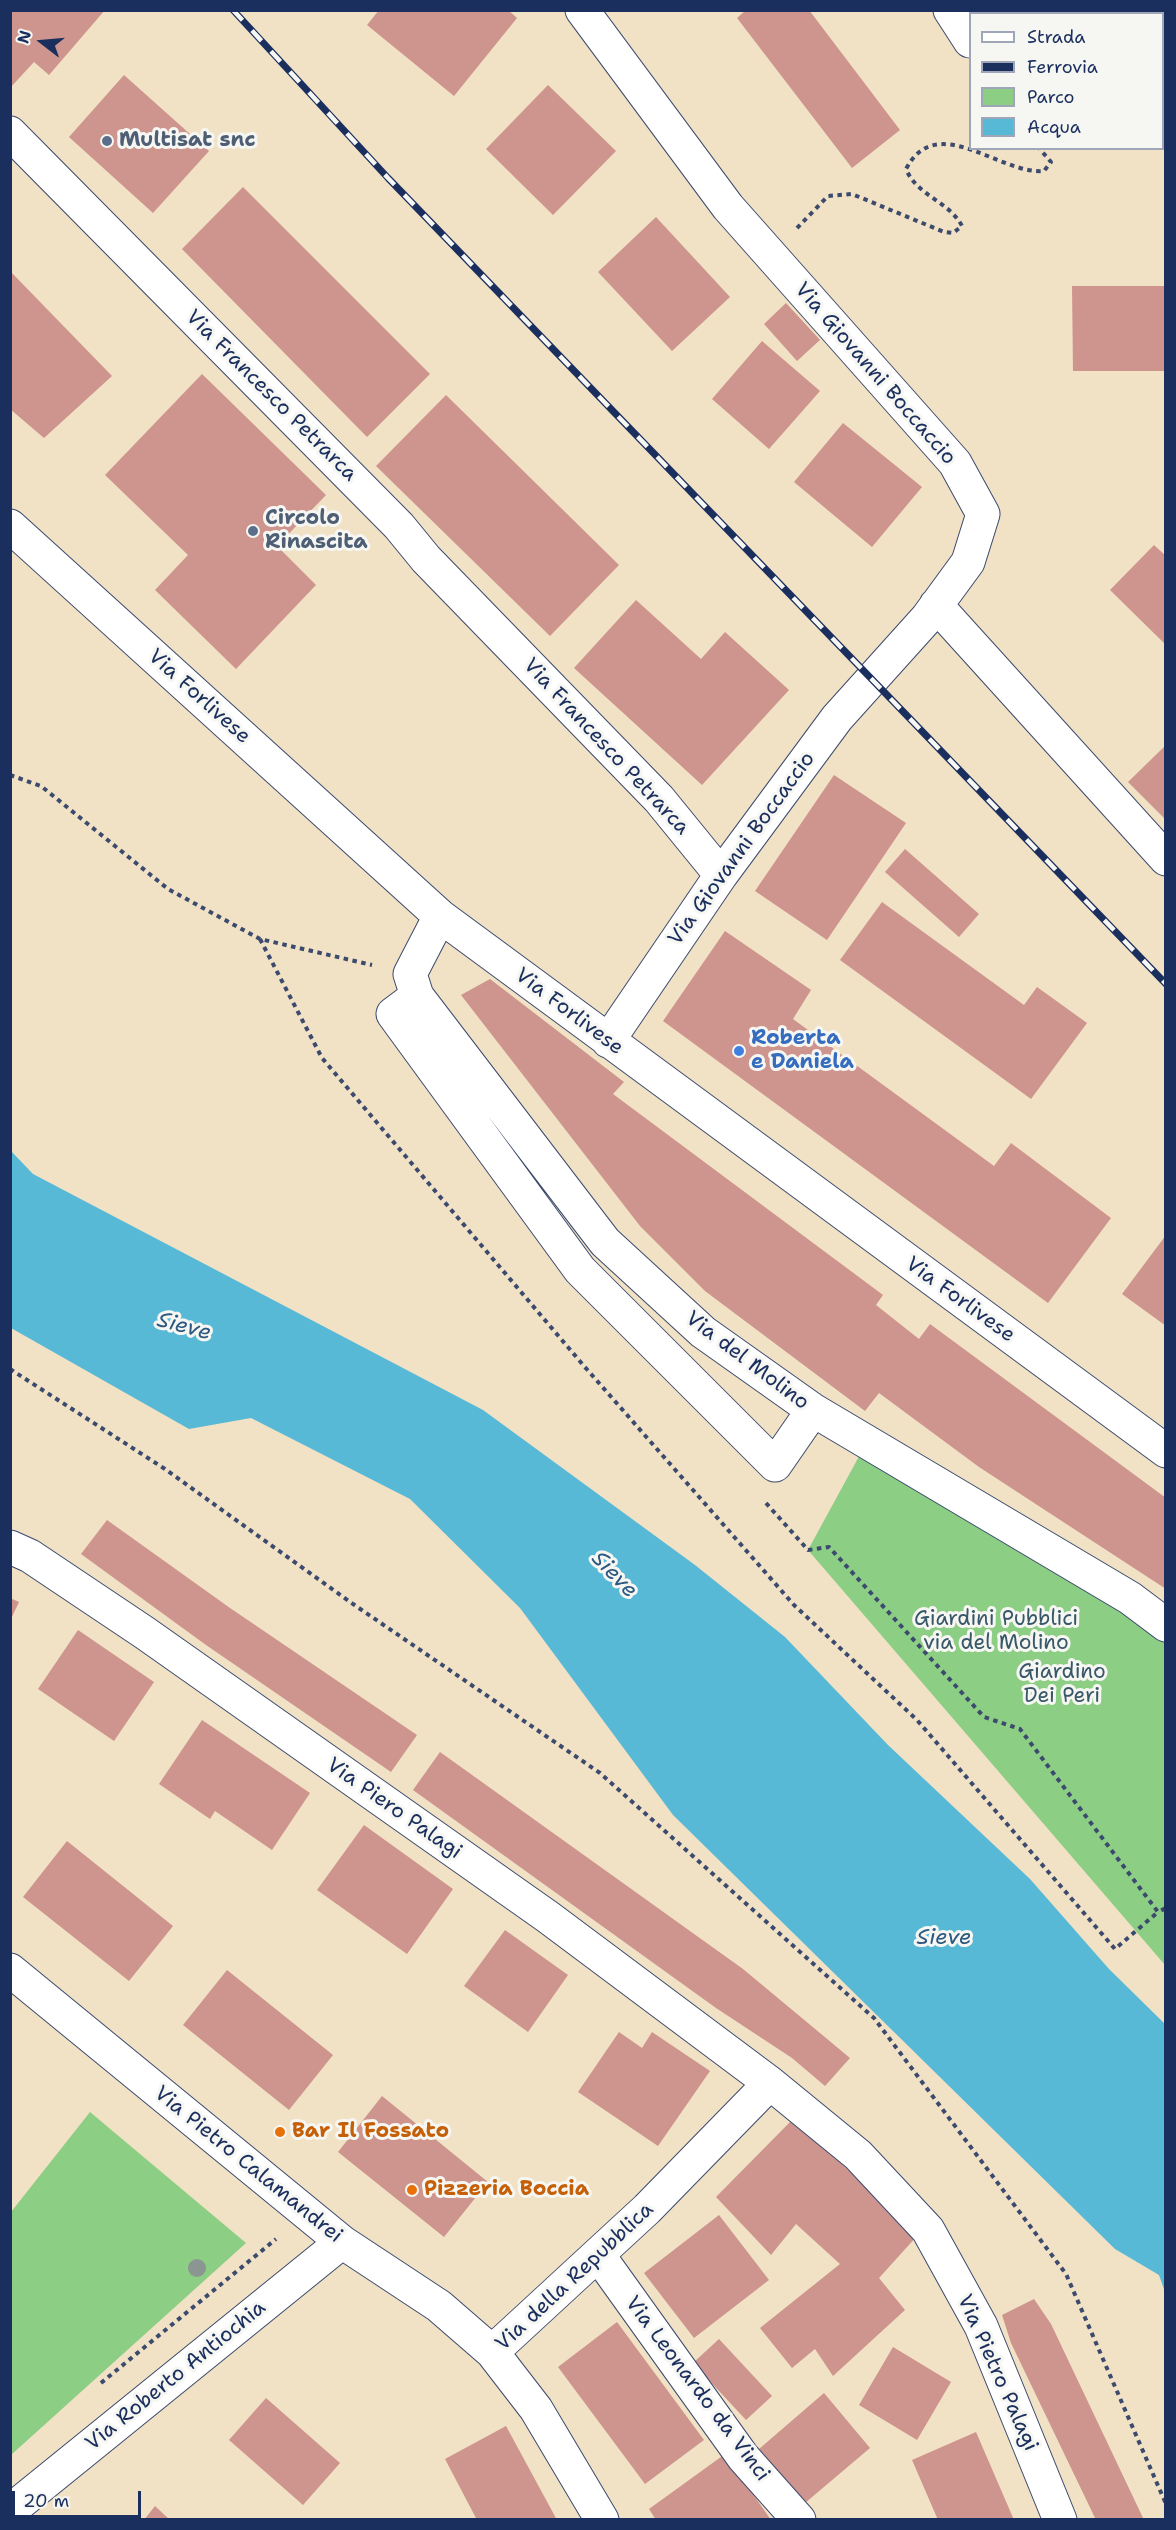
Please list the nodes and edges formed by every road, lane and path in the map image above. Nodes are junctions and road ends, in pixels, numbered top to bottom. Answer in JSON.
{"nodes":[{"id":1,"x":582,"y":10,"type":"edge"},
{"id":2,"x":950,"y":10,"type":"edge"},
{"id":3,"x":969,"y":39,"type":"edge"},
{"id":4,"x":10,"y":133,"type":"edge"},
{"id":5,"x":969,"y":149,"type":"edge"},
{"id":6,"x":972,"y":150,"type":"edge"},
{"id":7,"x":1041,"y":150,"type":"edge"},
{"id":8,"x":770,"y":255,"type":"junction"},
{"id":9,"x":10,"y":526,"type":"edge"},
{"id":10,"x":936,"y":605,"type":"junction"},
{"id":11,"x":10,"y":775,"type":"edge"},
{"id":12,"x":1166,"y":859,"type":"edge"},
{"id":13,"x":721,"y":875,"type":"junction"},
{"id":14,"x":440,"y":916,"type":"junction"},
{"id":15,"x":260,"y":939,"type":"junction"},
{"id":16,"x":414,"y":985,"type":"junction"},
{"id":17,"x":608,"y":1041,"type":"junction"},
{"id":18,"x":10,"y":1369,"type":"edge"},
{"id":19,"x":813,"y":1410,"type":"junction"},
{"id":20,"x":1166,"y":1451,"type":"edge"},
{"id":21,"x":775,"y":1464,"type":"junction"},
{"id":22,"x":10,"y":1547,"type":"edge"},
{"id":23,"x":1166,"y":1625,"type":"edge"},
{"id":24,"x":1166,"y":1908,"type":"edge"},
{"id":25,"x":1158,"y":1912,"type":"junction"},
{"id":26,"x":10,"y":1970,"type":"edge"},
{"id":27,"x":770,"y":2083,"type":"junction"},
{"id":28,"x":307,"y":2213,"type":"junction"},
{"id":29,"x":342,"y":2242,"type":"junction"},
{"id":30,"x":599,"y":2256,"type":"junction"},
{"id":31,"x":492,"y":2352,"type":"junction"},
{"id":32,"x":94,"y":2389,"type":"dead end"},
{"id":33,"x":1166,"y":2504,"type":"edge"},
{"id":34,"x":10,"y":2511,"type":"edge"},
{"id":35,"x":602,"y":2520,"type":"edge"},
{"id":36,"x":799,"y":2520,"type":"edge"},
{"id":37,"x":1060,"y":2520,"type":"edge"}],
"edges":[{"from":1,"to":8,"type":"street","name":"Via Giovanni Boccaccio"},
{"from":2,"to":3,"type":"street"},
{"from":4,"to":13,"type":"street","name":"Via Francesco Petrarca"},
{"from":5,"to":8,"type":"path"},
{"from":6,"to":7,"type":"path"},
{"from":8,"to":10,"type":"street","name":"Via Giovanni Boccaccio"},
{"from":9,"to":14,"type":"street","name":"Via Forlivese"},
{"from":10,"to":12,"type":"street"},
{"from":10,"to":13,"type":"street","name":"Via Giovanni Boccaccio"},
{"from":11,"to":15,"type":"path"},
{"from":13,"to":17,"type":"street","name":"Via Giovanni Boccaccio"},
{"from":14,"to":16,"type":"street"},
{"from":14,"to":17,"type":"street","name":"Via Forlivese"},
{"from":15,"to":16,"type":"path"},
{"from":15,"to":25,"type":"path"},
{"from":16,"to":19,"type":"street","name":"Via del Molino"},
{"from":16,"to":21,"type":"street"},
{"from":17,"to":20,"type":"street","name":"Via Forlivese"},
{"from":18,"to":33,"type":"path"},
{"from":19,"to":21,"type":"street"},
{"from":19,"to":23,"type":"street","name":"Via del Molino"},
{"from":21,"to":25,"type":"path"},
{"from":22,"to":27,"type":"street","name":"Via Piero Palagi"},
{"from":24,"to":25,"type":"path"},
{"from":26,"to":28,"type":"street","name":"Via Pietro Calamandrei"},
{"from":27,"to":30,"type":"street","name":"Via della Repubblica"},
{"from":27,"to":37,"type":"street","name":"Via Pietro Palagi"},
{"from":28,"to":29,"type":"street","name":"Via Pietro Calamandrei"},
{"from":28,"to":32,"type":"path"},
{"from":29,"to":31,"type":"street","name":"Via Pietro Calamandrei"},
{"from":29,"to":34,"type":"street","name":"Via Roberto Antiochia"},
{"from":30,"to":31,"type":"street","name":"Via della Repubblica"},
{"from":30,"to":36,"type":"street","name":"Via Leonardo da Vinci"},
{"from":31,"to":35,"type":"street","name":"Via della Repubblica"}]}
